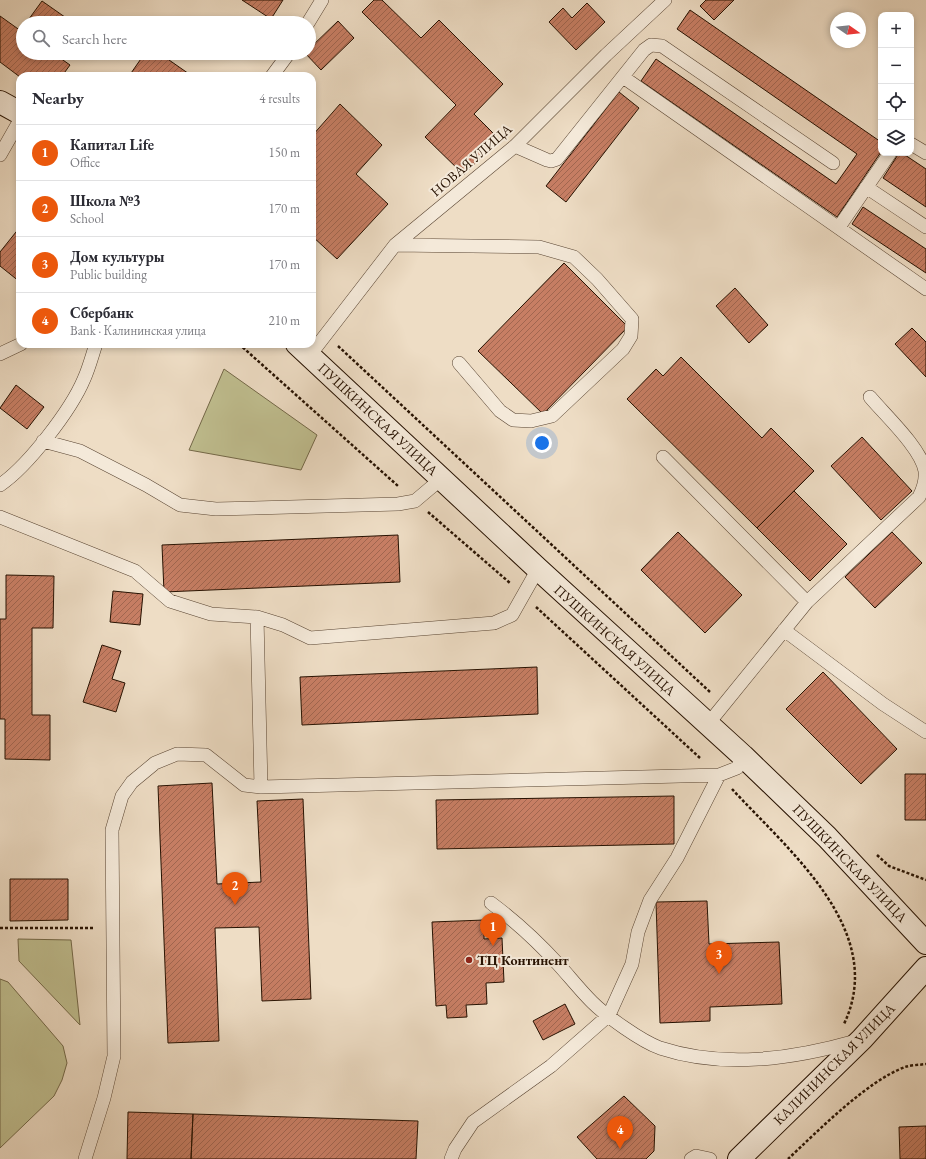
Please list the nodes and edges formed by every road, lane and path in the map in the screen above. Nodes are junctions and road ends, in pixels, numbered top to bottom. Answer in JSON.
{"nodes":[{"id":1,"x":322,"y":0,"type":"edge"},
{"id":2,"x":665,"y":0,"type":"edge"},
{"id":3,"x":312,"y":16,"type":"edge"},
{"id":4,"x":284,"y":60,"type":"edge"},
{"id":5,"x":275,"y":72,"type":"edge"},
{"id":6,"x":623,"y":76,"type":"junction"},
{"id":7,"x":0,"y":102,"type":"edge"},
{"id":8,"x":16,"y":111,"type":"edge"},
{"id":9,"x":16,"y":127,"type":"edge"},
{"id":10,"x":515,"y":146,"type":"junction"},
{"id":11,"x":914,"y":146,"type":"edge"},
{"id":12,"x":926,"y":153,"type":"edge"},
{"id":13,"x":0,"y":155,"type":"edge"},
{"id":14,"x":888,"y":156,"type":"edge"},
{"id":15,"x":833,"y":163,"type":"dead end"},
{"id":16,"x":866,"y":187,"type":"junction"},
{"id":17,"x":839,"y":227,"type":"junction"},
{"id":18,"x":926,"y":227,"type":"edge"},
{"id":19,"x":395,"y":245,"type":"junction"},
{"id":20,"x":926,"y":289,"type":"edge"},
{"id":21,"x":326,"y":335,"type":"junction"},
{"id":22,"x":316,"y":341,"type":"edge"},
{"id":23,"x":16,"y":346,"type":"edge"},
{"id":24,"x":95,"y":348,"type":"edge"},
{"id":25,"x":243,"y":348,"type":"edge"},
{"id":26,"x":303,"y":349,"type":"edge"},
{"id":27,"x":0,"y":354,"type":"edge"},
{"id":28,"x":459,"y":363,"type":"dead end"},
{"id":29,"x":870,"y":397,"type":"dead end"},
{"id":30,"x":43,"y":441,"type":"junction"},
{"id":31,"x":663,"y":457,"type":"dead end"},
{"id":32,"x":441,"y":479,"type":"junction"},
{"id":33,"x":0,"y":485,"type":"edge"},
{"id":34,"x":415,"y":501,"type":"junction"},
{"id":35,"x":0,"y":517,"type":"edge"},
{"id":36,"x":538,"y":569,"type":"junction"},
{"id":37,"x":524,"y":596,"type":"junction"},
{"id":38,"x":807,"y":602,"type":"junction"},
{"id":39,"x":257,"y":617,"type":"junction"},
{"id":40,"x":784,"y":630,"type":"junction"},
{"id":41,"x":723,"y":704,"type":"junction"},
{"id":42,"x":708,"y":724,"type":"junction"},
{"id":43,"x":926,"y":732,"type":"edge"},
{"id":44,"x":743,"y":756,"type":"junction"},
{"id":45,"x":719,"y":775,"type":"junction"},
{"id":46,"x":261,"y":787,"type":"junction"},
{"id":47,"x":872,"y":851,"type":"dead end"},
{"id":48,"x":926,"y":880,"type":"edge"},
{"id":49,"x":491,"y":903,"type":"dead end"},
{"id":50,"x":0,"y":928,"type":"edge"},
{"id":51,"x":113,"y":928,"type":"junction"},
{"id":52,"x":926,"y":943,"type":"edge"},
{"id":53,"x":926,"y":968,"type":"edge"},
{"id":54,"x":610,"y":1015,"type":"junction"},
{"id":55,"x":862,"y":1039,"type":"junction"},
{"id":56,"x":826,"y":1050,"type":"junction"},
{"id":57,"x":926,"y":1064,"type":"edge"},
{"id":58,"x":85,"y":1159,"type":"edge"},
{"id":59,"x":451,"y":1159,"type":"edge"},
{"id":60,"x":691,"y":1159,"type":"edge"},
{"id":61,"x":710,"y":1159,"type":"edge"},
{"id":62,"x":739,"y":1159,"type":"edge"},
{"id":63,"x":788,"y":1159,"type":"edge"}],
"edges":[{"from":1,"to":3,"type":"lane"},
{"from":2,"to":10,"type":"lane","name":"НОВАЯ УЛИЦА"},
{"from":4,"to":5,"type":"lane"},
{"from":6,"to":10,"type":"lane"},
{"from":6,"to":15,"type":"lane"},
{"from":6,"to":17,"type":"lane"},
{"from":7,"to":8,"type":"main road"},
{"from":9,"to":13,"type":"lane"},
{"from":10,"to":19,"type":"lane","name":"НОВАЯ УЛИЦА"},
{"from":11,"to":12,"type":"lane"},
{"from":14,"to":16,"type":"lane"},
{"from":16,"to":17,"type":"lane"},
{"from":16,"to":18,"type":"lane"},
{"from":17,"to":20,"type":"lane"},
{"from":19,"to":21,"type":"lane","name":"НОВАЯ УЛИЦА"},
{"from":19,"to":28,"type":"lane"},
{"from":21,"to":22,"type":"lane","name":"НОВАЯ УЛИЦА"},
{"from":21,"to":41,"type":"path"},
{"from":23,"to":27,"type":"lane"},
{"from":24,"to":30,"type":"lane"},
{"from":25,"to":34,"type":"path"},
{"from":26,"to":32,"type":"main road","name":"ПУШКИНСКАЯ УЛИЦА"},
{"from":29,"to":38,"type":"lane"},
{"from":30,"to":33,"type":"lane"},
{"from":30,"to":34,"type":"lane"},
{"from":31,"to":38,"type":"lane"},
{"from":32,"to":34,"type":"lane"},
{"from":32,"to":36,"type":"main road","name":"ПУШКИНСКАЯ УЛИЦА"},
{"from":34,"to":37,"type":"path"},
{"from":35,"to":39,"type":"lane"},
{"from":36,"to":37,"type":"lane"},
{"from":36,"to":42,"type":"main road","name":"ПУШКИНСКАЯ УЛИЦА"},
{"from":37,"to":39,"type":"lane"},
{"from":37,"to":45,"type":"path"},
{"from":38,"to":40,"type":"lane"},
{"from":39,"to":46,"type":"lane"},
{"from":40,"to":41,"type":"lane"},
{"from":40,"to":43,"type":"lane"},
{"from":41,"to":42,"type":"lane"},
{"from":42,"to":44,"type":"main road","name":"ПУШКИНСКАЯ УЛИЦА"},
{"from":44,"to":45,"type":"lane"},
{"from":44,"to":52,"type":"main road","name":"ПУШКИНСКАЯ УЛИЦА"},
{"from":45,"to":46,"type":"lane"},
{"from":45,"to":54,"type":"lane"},
{"from":45,"to":56,"type":"path"},
{"from":46,"to":51,"type":"lane"},
{"from":47,"to":48,"type":"path"},
{"from":49,"to":54,"type":"lane"},
{"from":50,"to":51,"type":"path"},
{"from":51,"to":58,"type":"lane"},
{"from":53,"to":55,"type":"main road","name":"КАЛИНИНСКАЯ УЛИЦА"},
{"from":54,"to":56,"type":"lane"},
{"from":54,"to":59,"type":"lane"},
{"from":55,"to":56,"type":"lane"},
{"from":55,"to":62,"type":"main road","name":"КАЛИНИНСКАЯ УЛИЦА"},
{"from":57,"to":63,"type":"path"},
{"from":60,"to":61,"type":"lane"}]}
